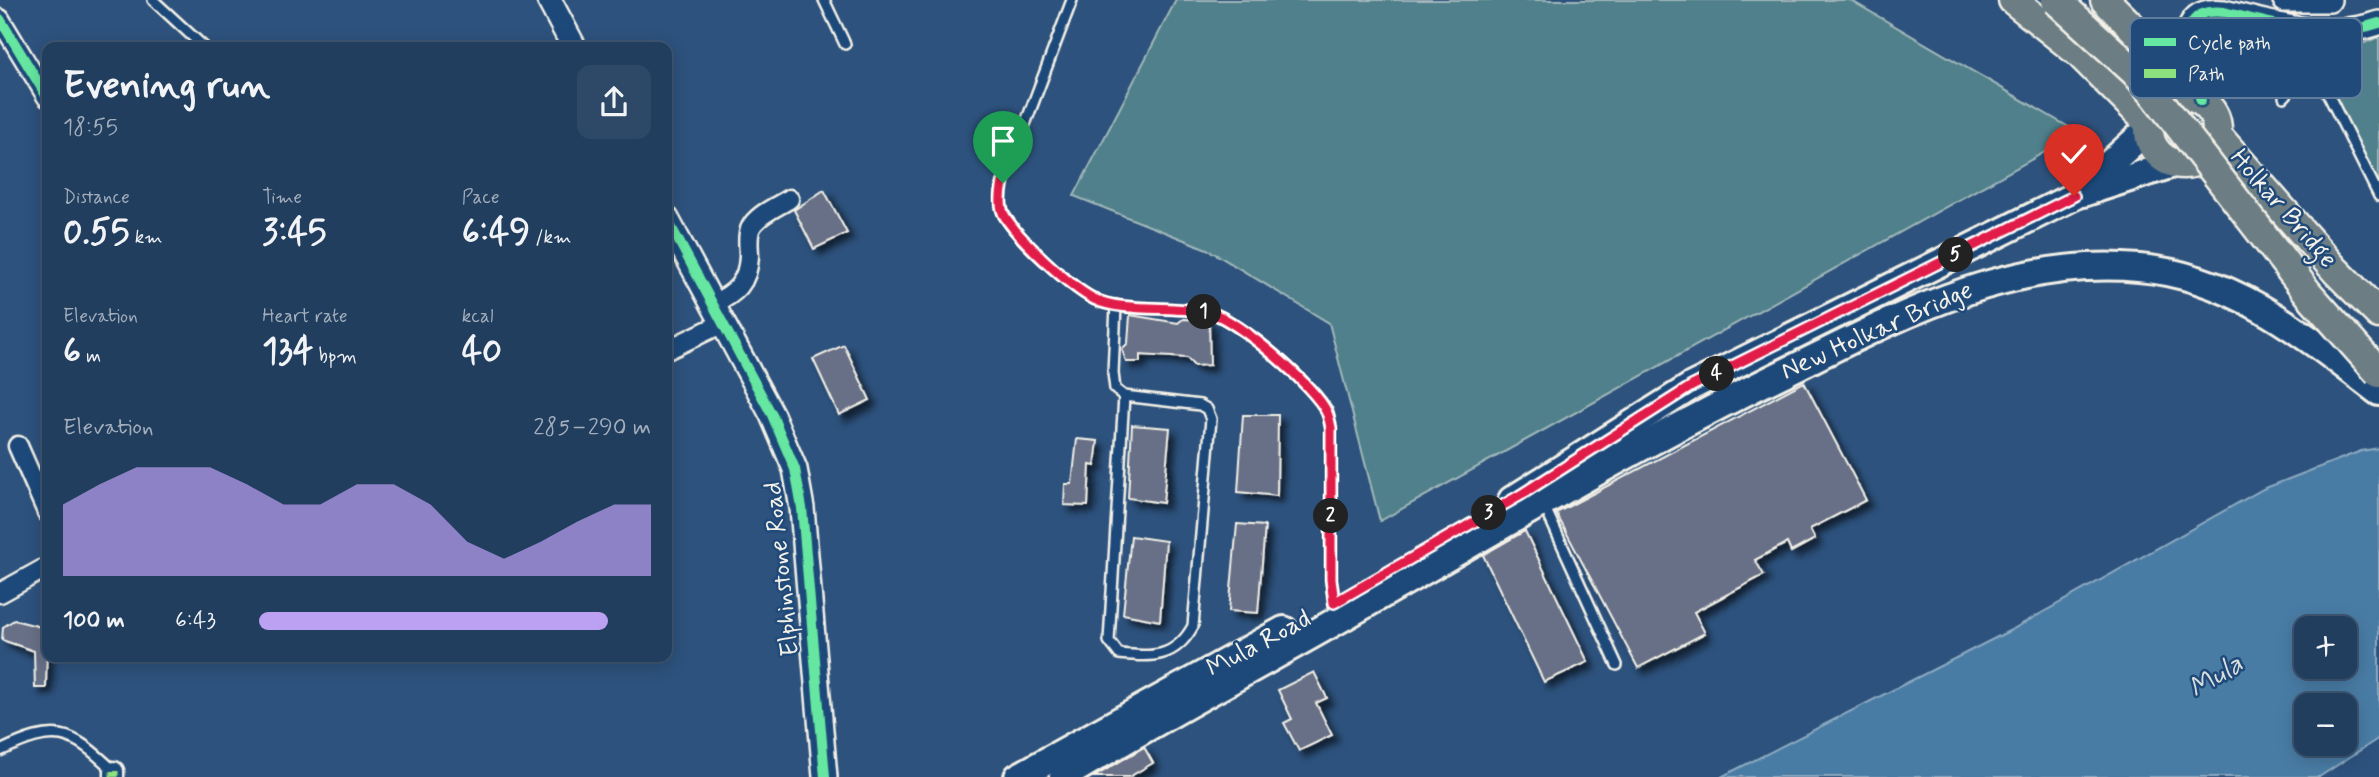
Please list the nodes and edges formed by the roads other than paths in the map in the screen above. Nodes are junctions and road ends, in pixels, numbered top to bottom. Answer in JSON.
{"nodes":[{"id":1,"x":153,"y":0,"type":"edge"},
{"id":2,"x":549,"y":0,"type":"edge"},
{"id":3,"x":824,"y":0,"type":"edge"},
{"id":4,"x":1072,"y":0,"type":"edge"},
{"id":5,"x":2013,"y":0,"type":"edge"},
{"id":6,"x":2056,"y":0,"type":"edge"},
{"id":7,"x":2105,"y":0,"type":"edge"},
{"id":8,"x":2285,"y":0,"type":"edge"},
{"id":9,"x":2329,"y":0,"type":"edge"},
{"id":10,"x":2197,"y":18,"type":"edge"},
{"id":11,"x":2245,"y":18,"type":"edge"},
{"id":12,"x":0,"y":19,"type":"edge"},
{"id":13,"x":2130,"y":25,"type":"edge"},
{"id":14,"x":199,"y":42,"type":"edge"},
{"id":15,"x":571,"y":42,"type":"edge"},
{"id":16,"x":845,"y":44,"type":"dead end"},
{"id":17,"x":2130,"y":67,"type":"edge"},
{"id":18,"x":42,"y":89,"type":"edge"},
{"id":19,"x":2155,"y":98,"type":"edge"},
{"id":20,"x":2176,"y":98,"type":"edge"},
{"id":21,"x":2192,"y":98,"type":"edge"},
{"id":22,"x":2330,"y":98,"type":"edge"},
{"id":23,"x":2197,"y":99,"type":"joint"},
{"id":24,"x":2149,"y":126,"type":"junction"},
{"id":25,"x":2217,"y":134,"type":"junction"},
{"id":26,"x":2176,"y":163,"type":"junction"},
{"id":27,"x":2074,"y":196,"type":"junction"},
{"id":28,"x":2379,"y":197,"type":"edge"},
{"id":29,"x":789,"y":199,"type":"dead end"},
{"id":30,"x":672,"y":228,"type":"edge"},
{"id":31,"x":1116,"y":305,"type":"junction"},
{"id":32,"x":718,"y":314,"type":"junction"},
{"id":33,"x":2379,"y":314,"type":"edge"},
{"id":34,"x":672,"y":344,"type":"edge"},
{"id":35,"x":2379,"y":373,"type":"edge"},
{"id":36,"x":2379,"y":392,"type":"edge"},
{"id":37,"x":1124,"y":396,"type":"junction"},
{"id":38,"x":1664,"y":424,"type":"junction"},
{"id":39,"x":18,"y":446,"type":"dead end"},
{"id":40,"x":1539,"y":494,"type":"junction"},
{"id":41,"x":42,"y":501,"type":"edge"},
{"id":42,"x":42,"y":570,"type":"edge"},
{"id":43,"x":2,"y":586,"type":"edge"},
{"id":44,"x":1336,"y":612,"type":"junction"},
{"id":45,"x":1616,"y":665,"type":"dead end"},
{"id":46,"x":1164,"y":706,"type":"junction"},
{"id":47,"x":0,"y":751,"type":"edge"},
{"id":48,"x":1034,"y":773,"type":"edge"},
{"id":49,"x":114,"y":774,"type":"edge"},
{"id":50,"x":825,"y":777,"type":"edge"},
{"id":51,"x":1063,"y":777,"type":"edge"}],
"edges":[{"from":1,"to":14,"type":"lane"},
{"from":2,"to":15,"type":"street"},
{"from":3,"to":16,"type":"lane"},
{"from":4,"to":31,"type":"lane"},
{"from":5,"to":24,"type":"main road"},
{"from":6,"to":17,"type":"main road","bridge":true},
{"from":7,"to":13,"type":"main road"},
{"from":8,"to":9,"type":"street"},
{"from":10,"to":11,"type":"street"},
{"from":12,"to":18,"type":"street"},
{"from":19,"to":35,"type":"main road","bridge":true},
{"from":20,"to":24,"type":"main road"},
{"from":21,"to":23,"type":"main road"},
{"from":22,"to":28,"type":"lane"},
{"from":23,"to":25,"type":"main road"},
{"from":24,"to":26,"type":"main road"},
{"from":24,"to":27,"type":"main road","name":"Mula Road"},
{"from":25,"to":26,"type":"main road"},
{"from":25,"to":33,"type":"main road","name":"Holkar Bridge"},
{"from":26,"to":27,"type":"main road"},
{"from":27,"to":38,"type":"main road","name":"Mula Road"},
{"from":29,"to":32,"type":"street"},
{"from":30,"to":32,"type":"street","name":"Elphinstone Road"},
{"from":31,"to":37,"type":"lane"},
{"from":31,"to":44,"type":"lane"},
{"from":32,"to":34,"type":"street"},
{"from":32,"to":50,"type":"street","name":"Elphinstone Road"},
{"from":36,"to":38,"type":"main road","name":"New Holkar Bridge"},
{"from":37,"to":37,"type":"lane"},
{"from":38,"to":40,"type":"main road","name":"Mula Road"},
{"from":39,"to":41,"type":"street"},
{"from":40,"to":44,"type":"main road","name":"Mula Road"},
{"from":40,"to":45,"type":"lane"},
{"from":42,"to":43,"type":"street"},
{"from":44,"to":46,"type":"main road","name":"Mula Road"},
{"from":46,"to":48,"type":"main road","name":"Mula Road"},
{"from":46,"to":51,"type":"main road","name":"Mula Road"},
{"from":47,"to":49,"type":"lane"}]}
